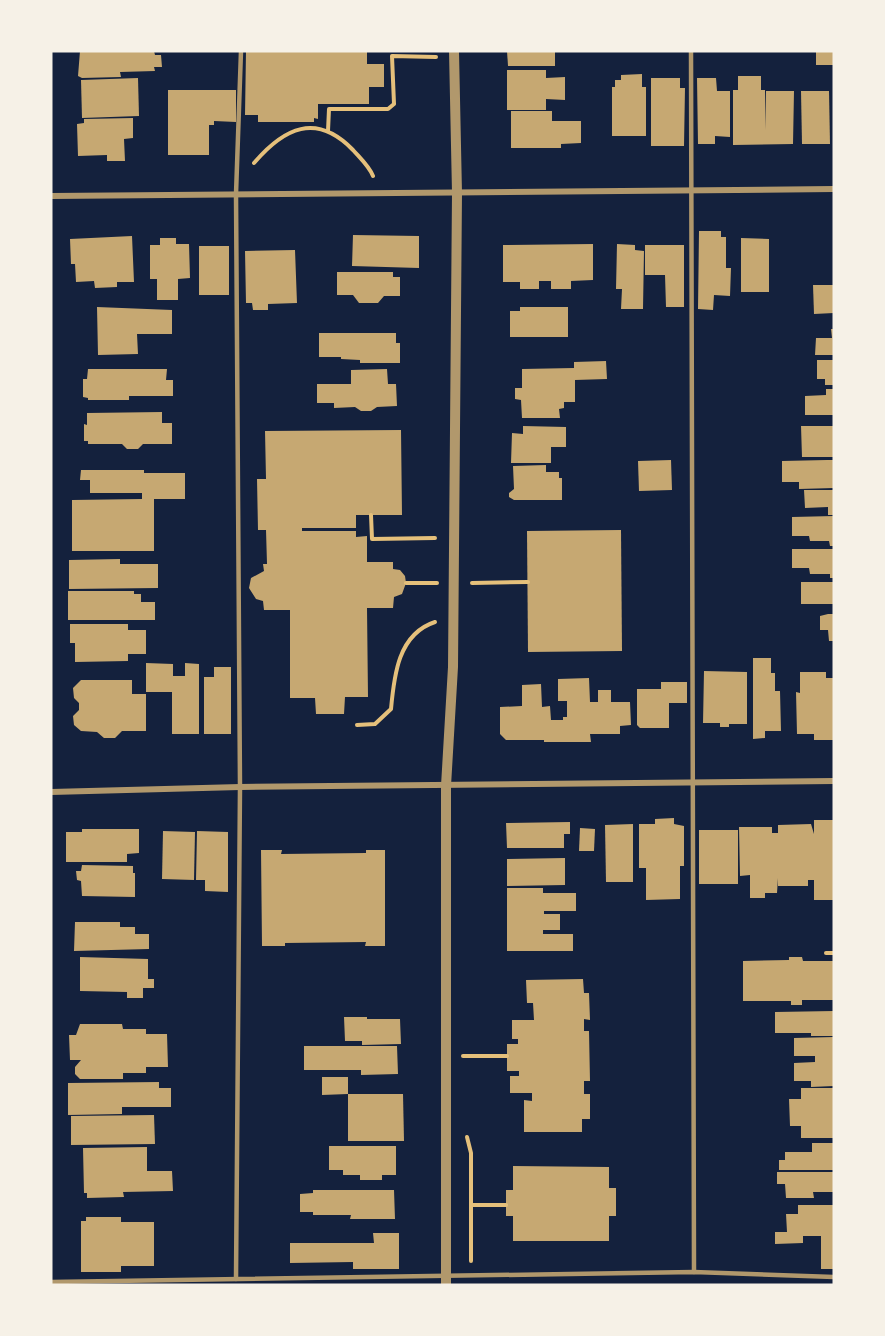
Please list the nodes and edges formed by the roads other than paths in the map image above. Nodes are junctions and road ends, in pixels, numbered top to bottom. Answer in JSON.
{"nodes":[{"id":1,"x":241,"y":51,"type":"edge"},
{"id":2,"x":454,"y":51,"type":"edge"},
{"id":3,"x":691,"y":51,"type":"edge"},
{"id":4,"x":834,"y":189,"type":"edge"},
{"id":5,"x":693,"y":191,"type":"junction"},
{"id":6,"x":457,"y":193,"type":"junction"},
{"id":7,"x":236,"y":194,"type":"junction"},
{"id":8,"x":51,"y":196,"type":"edge"},
{"id":9,"x":834,"y":781,"type":"edge"},
{"id":10,"x":694,"y":783,"type":"junction"},
{"id":11,"x":446,"y":786,"type":"junction"},
{"id":12,"x":240,"y":787,"type":"junction"},
{"id":13,"x":51,"y":792,"type":"edge"},
{"id":14,"x":694,"y":1272,"type":"junction"},
{"id":15,"x":834,"y":1277,"type":"edge"},
{"id":16,"x":236,"y":1279,"type":"junction"},
{"id":17,"x":446,"y":1280,"type":"edge"},
{"id":18,"x":51,"y":1282,"type":"edge"}],
"edges":[{"from":1,"to":7,"type":"lane"},
{"from":2,"to":6,"type":"street"},
{"from":3,"to":5,"type":"lane"},
{"from":4,"to":5,"type":"street"},
{"from":5,"to":6,"type":"street"},
{"from":5,"to":10,"type":"lane"},
{"from":6,"to":7,"type":"street"},
{"from":6,"to":11,"type":"street"},
{"from":7,"to":8,"type":"street"},
{"from":7,"to":12,"type":"lane"},
{"from":9,"to":10,"type":"street"},
{"from":10,"to":11,"type":"street"},
{"from":10,"to":14,"type":"lane"},
{"from":11,"to":12,"type":"street"},
{"from":11,"to":17,"type":"street"},
{"from":12,"to":13,"type":"street"},
{"from":12,"to":16,"type":"lane"},
{"from":14,"to":15,"type":"lane"},
{"from":14,"to":17,"type":"lane"},
{"from":16,"to":17,"type":"lane"},
{"from":16,"to":18,"type":"lane"}]}
